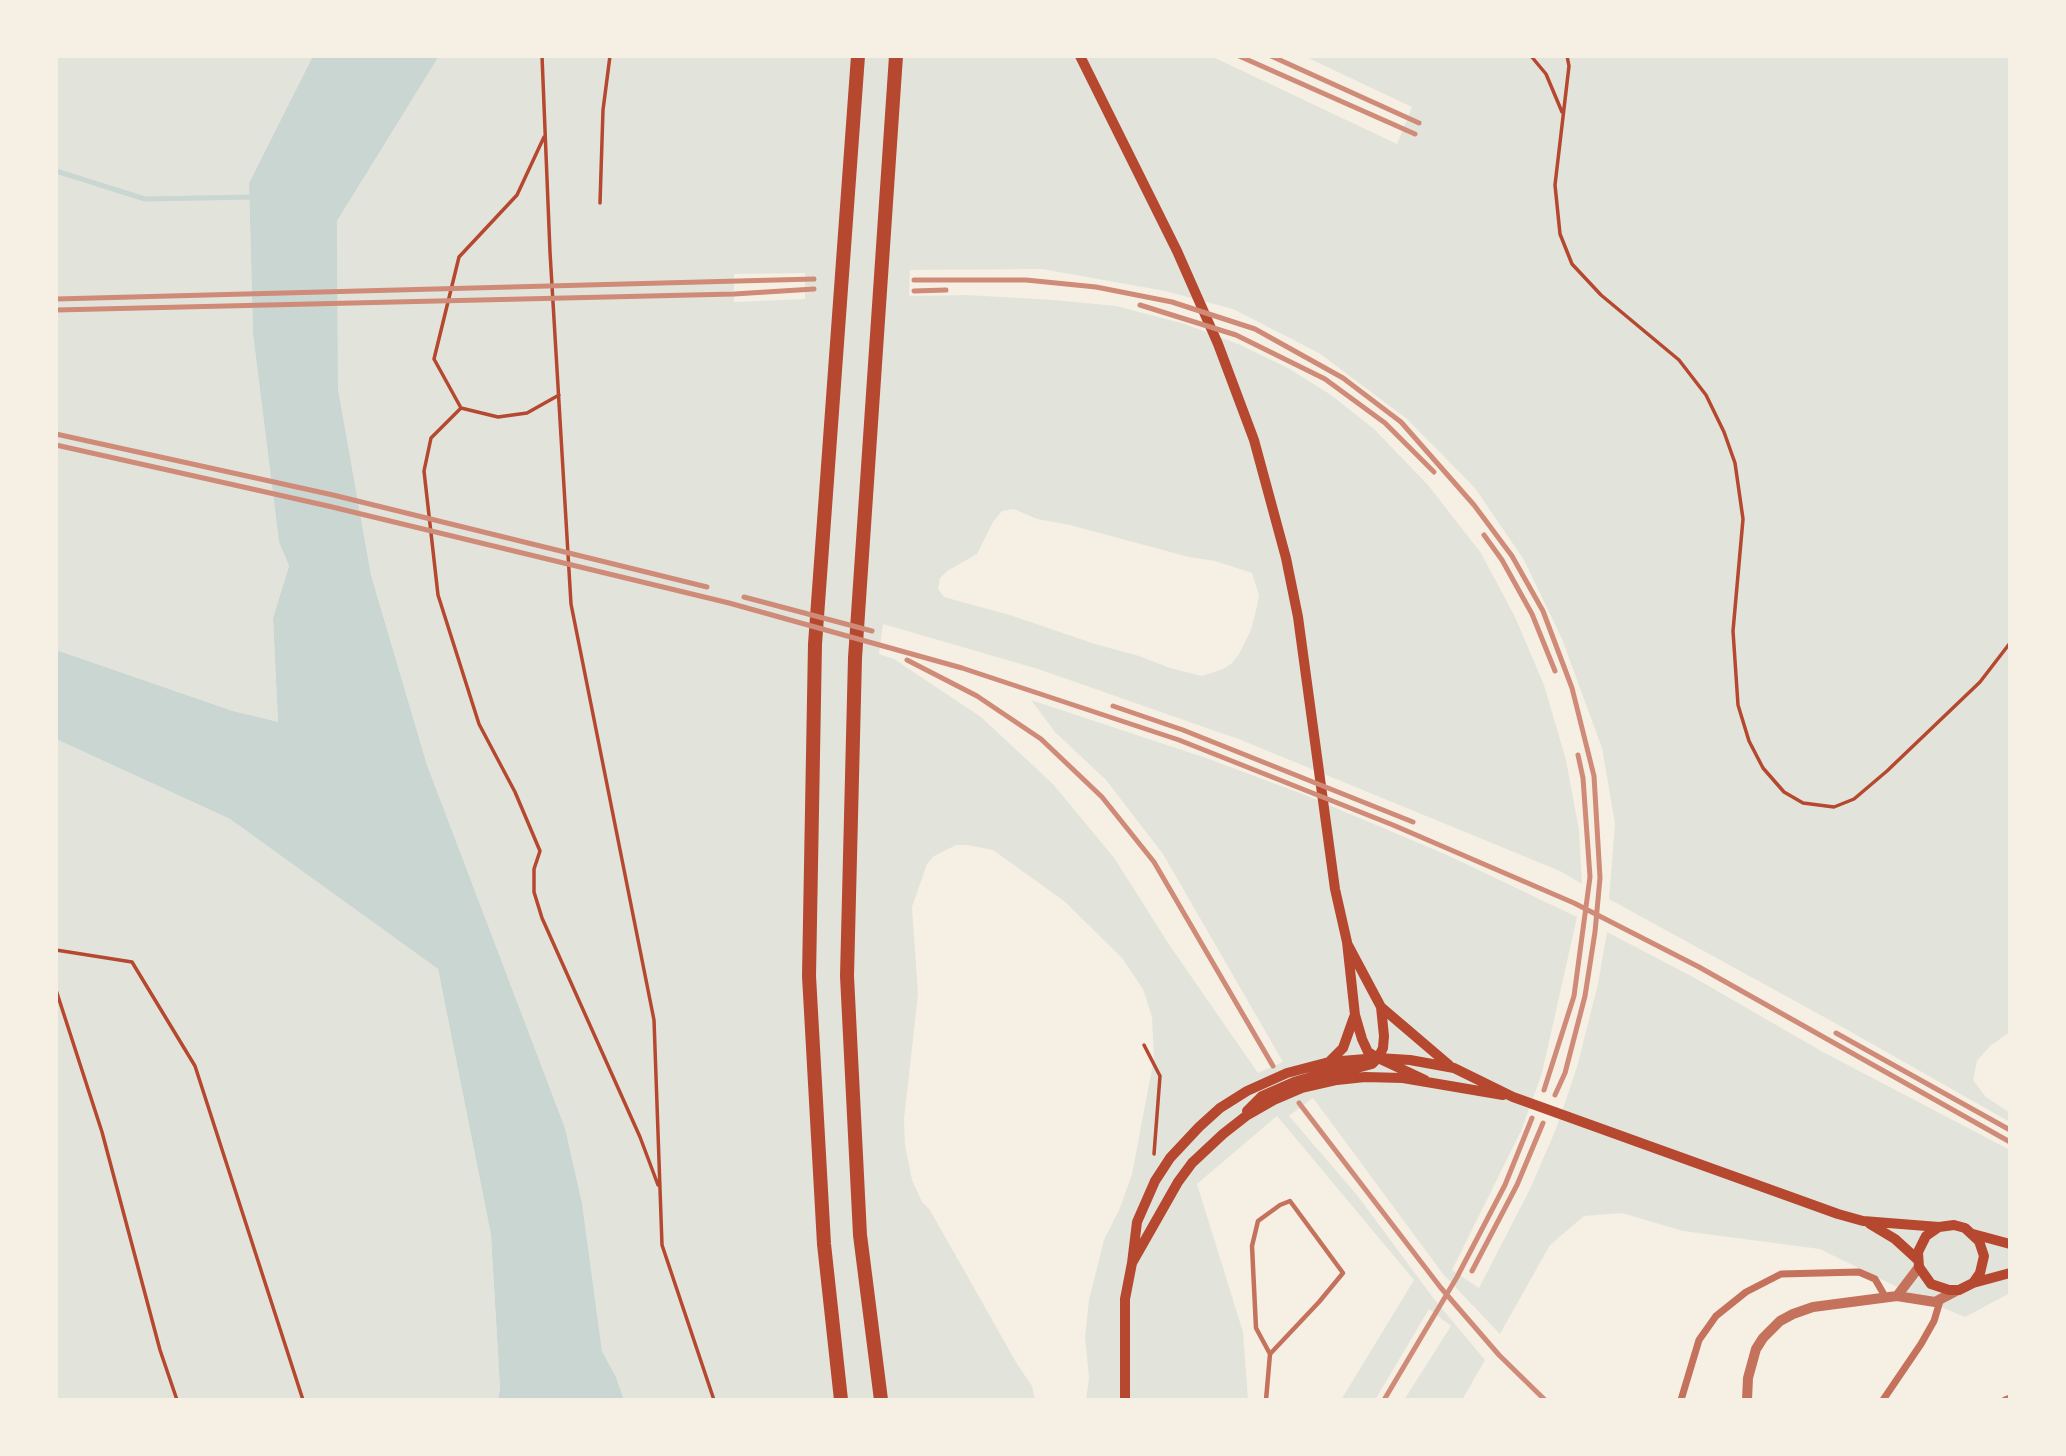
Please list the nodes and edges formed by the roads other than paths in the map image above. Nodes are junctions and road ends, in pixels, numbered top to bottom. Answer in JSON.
{"nodes":[{"id":1,"x":858,"y":56,"type":"edge"},
{"id":2,"x":897,"y":56,"type":"edge"},
{"id":3,"x":1080,"y":56,"type":"edge"},
{"id":4,"x":1347,"y":942,"type":"junction"},
{"id":5,"x":1381,"y":1007,"type":"junction"},
{"id":6,"x":1355,"y":1015,"type":"junction"},
{"id":7,"x":1378,"y":1058,"type":"junction"},
{"id":8,"x":1329,"y":1062,"type":"junction"},
{"id":9,"x":1454,"y":1068,"type":"junction"},
{"id":10,"x":1425,"y":1080,"type":"junction"},
{"id":11,"x":1513,"y":1097,"type":"junction"},
{"id":12,"x":1239,"y":1122,"type":"junction"},
{"id":13,"x":1863,"y":1221,"type":"junction"},
{"id":14,"x":1939,"y":1227,"type":"junction"},
{"id":15,"x":1973,"y":1234,"type":"junction"},
{"id":16,"x":2010,"y":1244,"type":"edge"},
{"id":17,"x":1132,"y":1263,"type":"junction"},
{"id":18,"x":1918,"y":1263,"type":"junction"},
{"id":19,"x":2010,"y":1273,"type":"edge"},
{"id":20,"x":1973,"y":1283,"type":"junction"},
{"id":21,"x":1959,"y":1290,"type":"junction"},
{"id":22,"x":1897,"y":1296,"type":"junction"},
{"id":23,"x":1942,"y":1297,"type":"junction"},
{"id":24,"x":1885,"y":1298,"type":"junction"},
{"id":25,"x":1270,"y":1354,"type":"junction"},
{"id":26,"x":2010,"y":1398,"type":"edge"},
{"id":27,"x":841,"y":1400,"type":"edge"},
{"id":28,"x":881,"y":1400,"type":"edge"},
{"id":29,"x":1125,"y":1400,"type":"edge"},
{"id":30,"x":1266,"y":1400,"type":"edge"},
{"id":31,"x":1681,"y":1400,"type":"edge"},
{"id":32,"x":1747,"y":1400,"type":"edge"},
{"id":33,"x":1883,"y":1400,"type":"edge"},
{"id":34,"x":2005,"y":1400,"type":"edge"}],
"edges":[{"from":1,"to":27,"type":"highway"},
{"from":2,"to":28,"type":"highway"},
{"from":3,"to":4,"type":"main road"},
{"from":4,"to":5,"type":"main road"},
{"from":4,"to":6,"type":"main road"},
{"from":5,"to":7,"type":"main road"},
{"from":5,"to":9,"type":"main road"},
{"from":6,"to":7,"type":"main road"},
{"from":6,"to":8,"type":"main road"},
{"from":7,"to":8,"type":"main road"},
{"from":7,"to":9,"type":"main road"},
{"from":7,"to":10,"type":"main road"},
{"from":7,"to":12,"type":"main road"},
{"from":8,"to":17,"type":"main road"},
{"from":9,"to":11,"type":"main road"},
{"from":10,"to":11,"type":"main road"},
{"from":10,"to":12,"type":"main road"},
{"from":11,"to":13,"type":"main road"},
{"from":12,"to":17,"type":"main road"},
{"from":13,"to":14,"type":"main road"},
{"from":13,"to":18,"type":"main road"},
{"from":14,"to":15,"type":"main road"},
{"from":14,"to":18,"type":"main road"},
{"from":15,"to":16,"type":"main road"},
{"from":15,"to":20,"type":"main road"},
{"from":17,"to":29,"type":"main road"},
{"from":18,"to":21,"type":"main road"},
{"from":18,"to":22,"type":"street"},
{"from":19,"to":20,"type":"main road"},
{"from":20,"to":21,"type":"main road"},
{"from":21,"to":23,"type":"street"},
{"from":22,"to":23,"type":"street"},
{"from":22,"to":24,"type":"street"},
{"from":23,"to":33,"type":"street"},
{"from":24,"to":31,"type":"street"},
{"from":24,"to":32,"type":"street"},
{"from":25,"to":25,"type":"lane"},
{"from":25,"to":30,"type":"lane"},
{"from":26,"to":34,"type":"street"}]}
